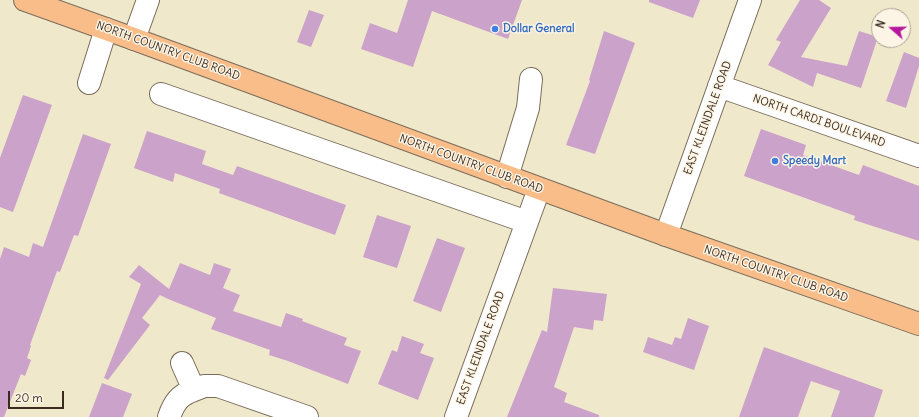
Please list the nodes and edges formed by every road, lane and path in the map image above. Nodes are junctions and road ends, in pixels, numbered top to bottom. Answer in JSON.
{"nodes":[{"id":1,"x":25,"y":0,"type":"edge"},
{"id":2,"x":148,"y":0,"type":"edge"},
{"id":3,"x":750,"y":0,"type":"edge"},
{"id":4,"x":106,"y":29,"type":"junction"},
{"id":5,"x":134,"y":39,"type":"junction"},
{"id":6,"x":531,"y":79,"type":"dead end"},
{"id":7,"x":89,"y":84,"type":"dead end"},
{"id":8,"x":720,"y":86,"type":"junction"},
{"id":9,"x":161,"y":94,"type":"dead end"},
{"id":10,"x":919,"y":156,"type":"edge"},
{"id":11,"x":507,"y":177,"type":"junction"},
{"id":12,"x":539,"y":189,"type":"junction"},
{"id":13,"x":527,"y":222,"type":"junction"},
{"id":14,"x":666,"y":235,"type":"junction"},
{"id":15,"x":919,"y":324,"type":"edge"},
{"id":16,"x":182,"y":363,"type":"dead end"},
{"id":17,"x":194,"y":390,"type":"junction"},
{"id":18,"x":169,"y":417,"type":"edge"},
{"id":19,"x":307,"y":417,"type":"edge"},
{"id":20,"x":456,"y":417,"type":"edge"}],
"edges":[{"from":1,"to":4,"type":"main road","name":"NORTH COUNTRY CLUB ROAD"},
{"from":2,"to":5,"type":"street"},
{"from":3,"to":8,"type":"street","name":"EAST KLEINDALE ROAD"},
{"from":4,"to":5,"type":"main road","name":"NORTH COUNTRY CLUB ROAD"},
{"from":4,"to":7,"type":"street"},
{"from":5,"to":11,"type":"main road","name":"NORTH COUNTRY CLUB ROAD"},
{"from":6,"to":11,"type":"street"},
{"from":8,"to":10,"type":"street","name":"NORTH CARDI BOULEVARD"},
{"from":8,"to":14,"type":"street","name":"EAST KLEINDALE ROAD"},
{"from":9,"to":13,"type":"street"},
{"from":11,"to":12,"type":"main road","name":"NORTH COUNTRY CLUB ROAD"},
{"from":12,"to":13,"type":"street","name":"EAST KLEINDALE ROAD"},
{"from":12,"to":14,"type":"main road","name":"NORTH COUNTRY CLUB ROAD"},
{"from":13,"to":20,"type":"street","name":"EAST KLEINDALE ROAD"},
{"from":14,"to":15,"type":"main road","name":"NORTH COUNTRY CLUB ROAD"},
{"from":16,"to":17,"type":"street"},
{"from":17,"to":18,"type":"street"},
{"from":17,"to":19,"type":"street"}]}
